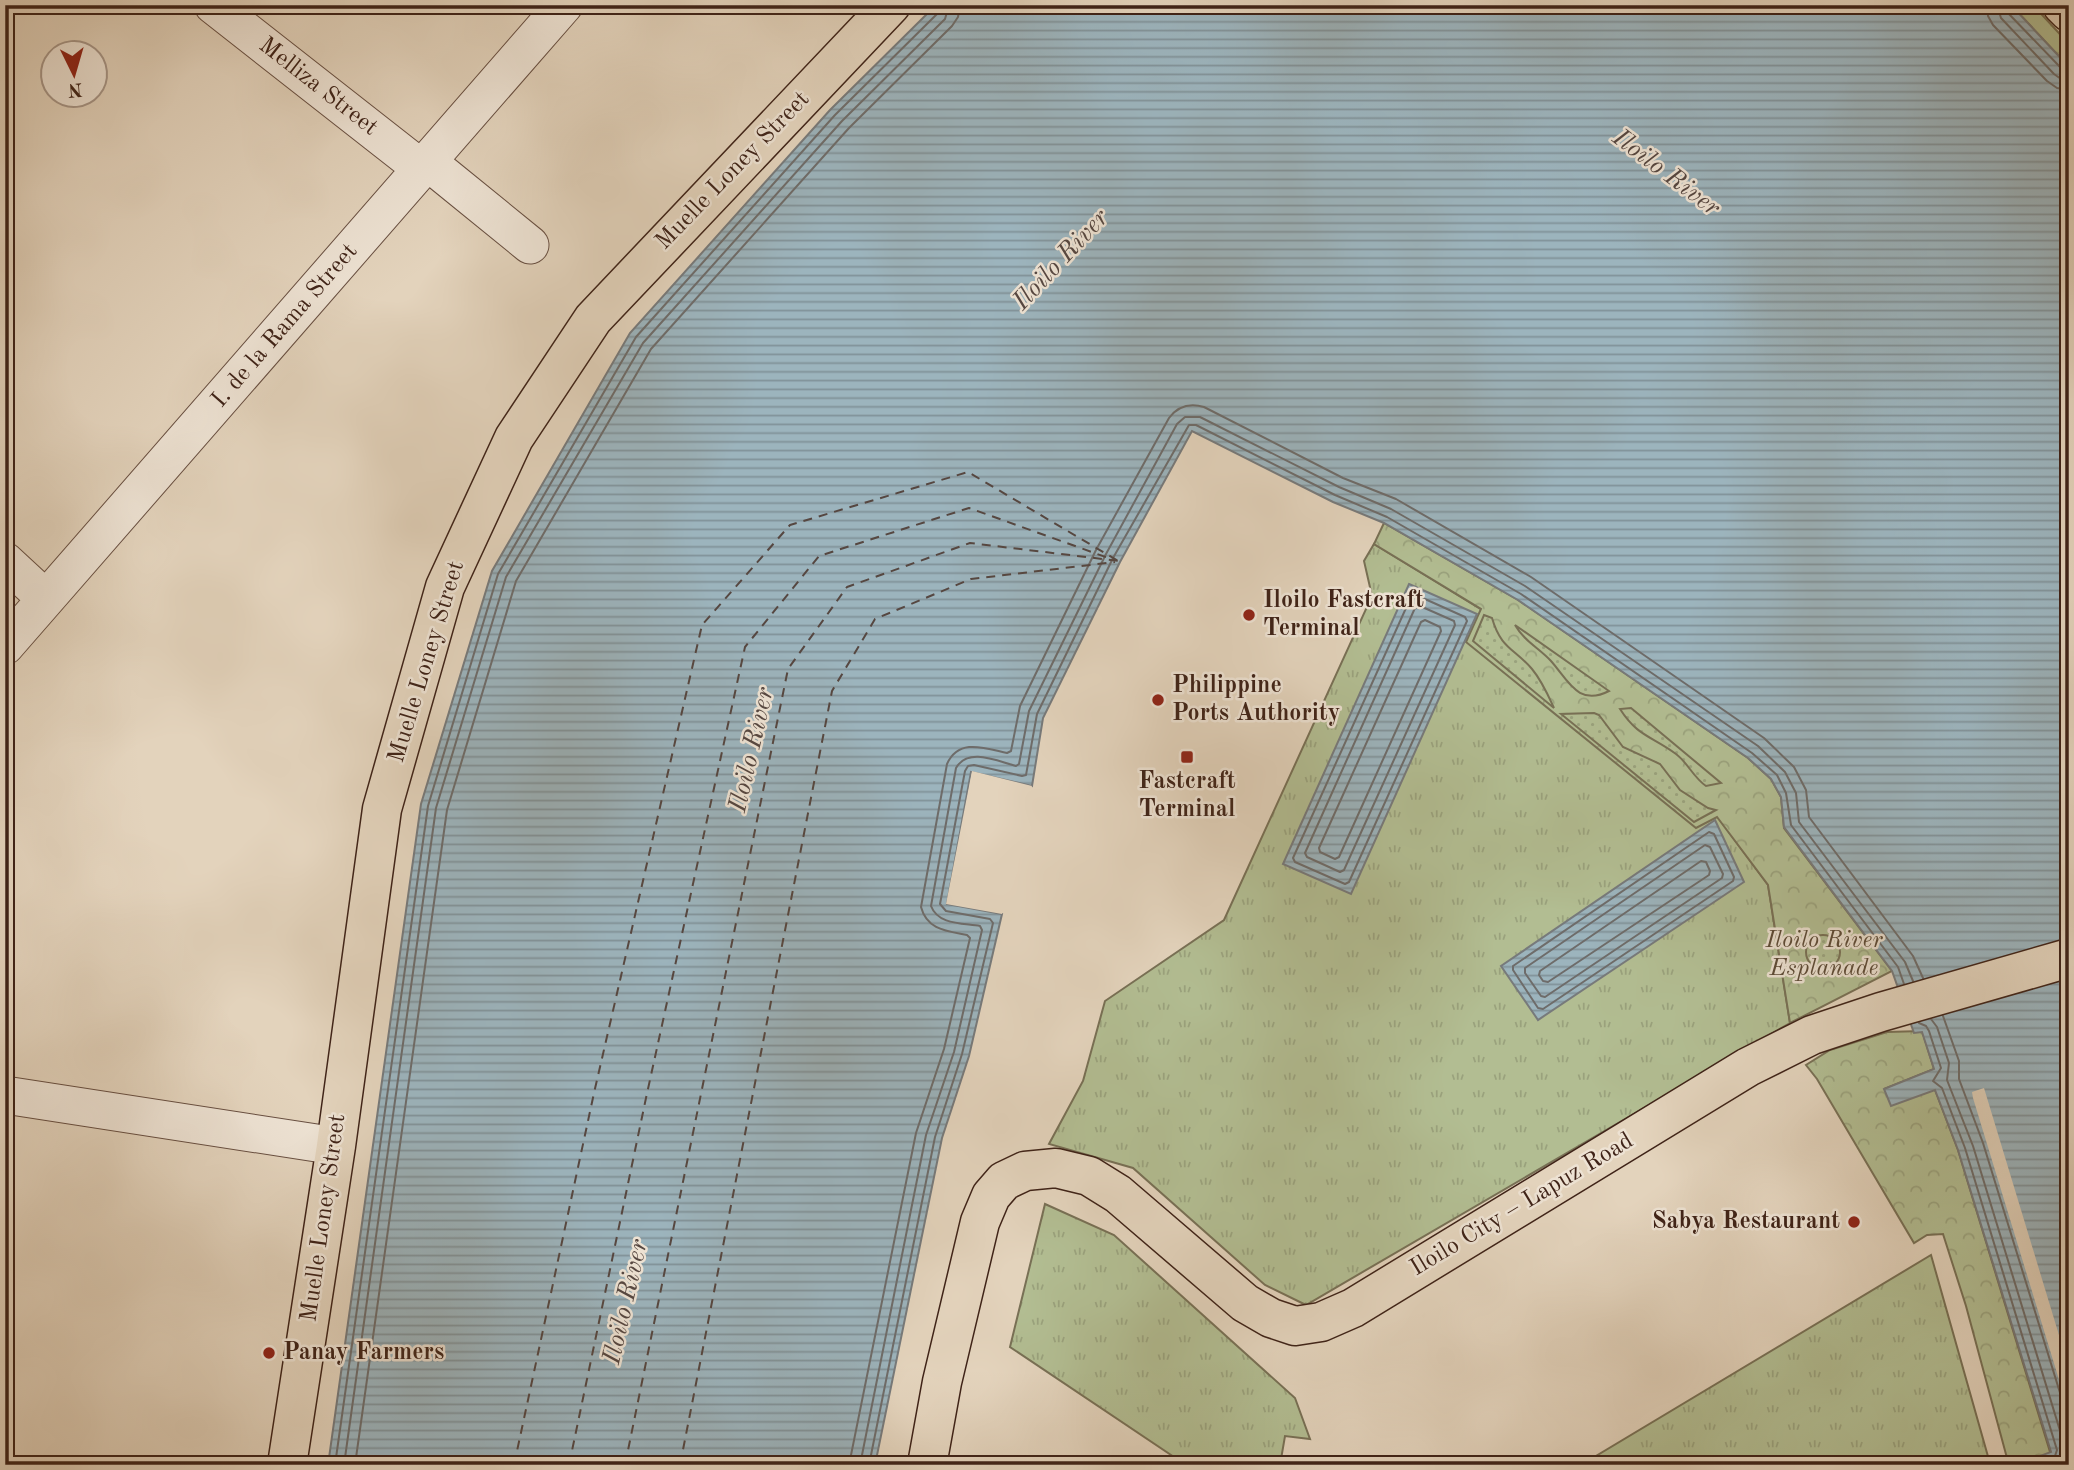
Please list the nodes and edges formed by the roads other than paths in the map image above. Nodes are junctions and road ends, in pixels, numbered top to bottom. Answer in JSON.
{"nodes":[{"id":1,"x":213,"y":5,"type":"edge"},
{"id":2,"x":564,"y":5,"type":"edge"},
{"id":3,"x":891,"y":5,"type":"edge"},
{"id":4,"x":2062,"y":5,"type":"edge"},
{"id":5,"x":2069,"y":12,"type":"edge"},
{"id":6,"x":425,"y":165,"type":"junction"},
{"id":7,"x":530,"y":245,"type":"dead end"},
{"id":8,"x":5,"y":561,"type":"edge"},
{"id":9,"x":46,"y":599,"type":"junction"},
{"id":10,"x":5,"y":646,"type":"edge"},
{"id":11,"x":2069,"y":958,"type":"edge"},
{"id":12,"x":5,"y":1095,"type":"edge"},
{"id":13,"x":336,"y":1146,"type":"junction"},
{"id":14,"x":287,"y":1465,"type":"edge"},
{"id":15,"x":927,"y":1465,"type":"edge"}],
"edges":[{"from":1,"to":6,"type":"street","name":"Melliza Street"},
{"from":2,"to":6,"type":"street","name":"I. de la Rama Street"},
{"from":3,"to":13,"type":"main road","name":"Muelle Loney Street"},
{"from":4,"to":5,"type":"main road"},
{"from":6,"to":7,"type":"street","name":"Melliza Street"},
{"from":6,"to":9,"type":"street","name":"I. de la Rama Street"},
{"from":8,"to":9,"type":"street"},
{"from":9,"to":10,"type":"street","name":"I. de la Rama Street"},
{"from":11,"to":15,"type":"main road","name":"Iloilo City – Lapuz Road"},
{"from":12,"to":13,"type":"street"},
{"from":13,"to":14,"type":"main road","name":"Muelle Loney Street"}]}
